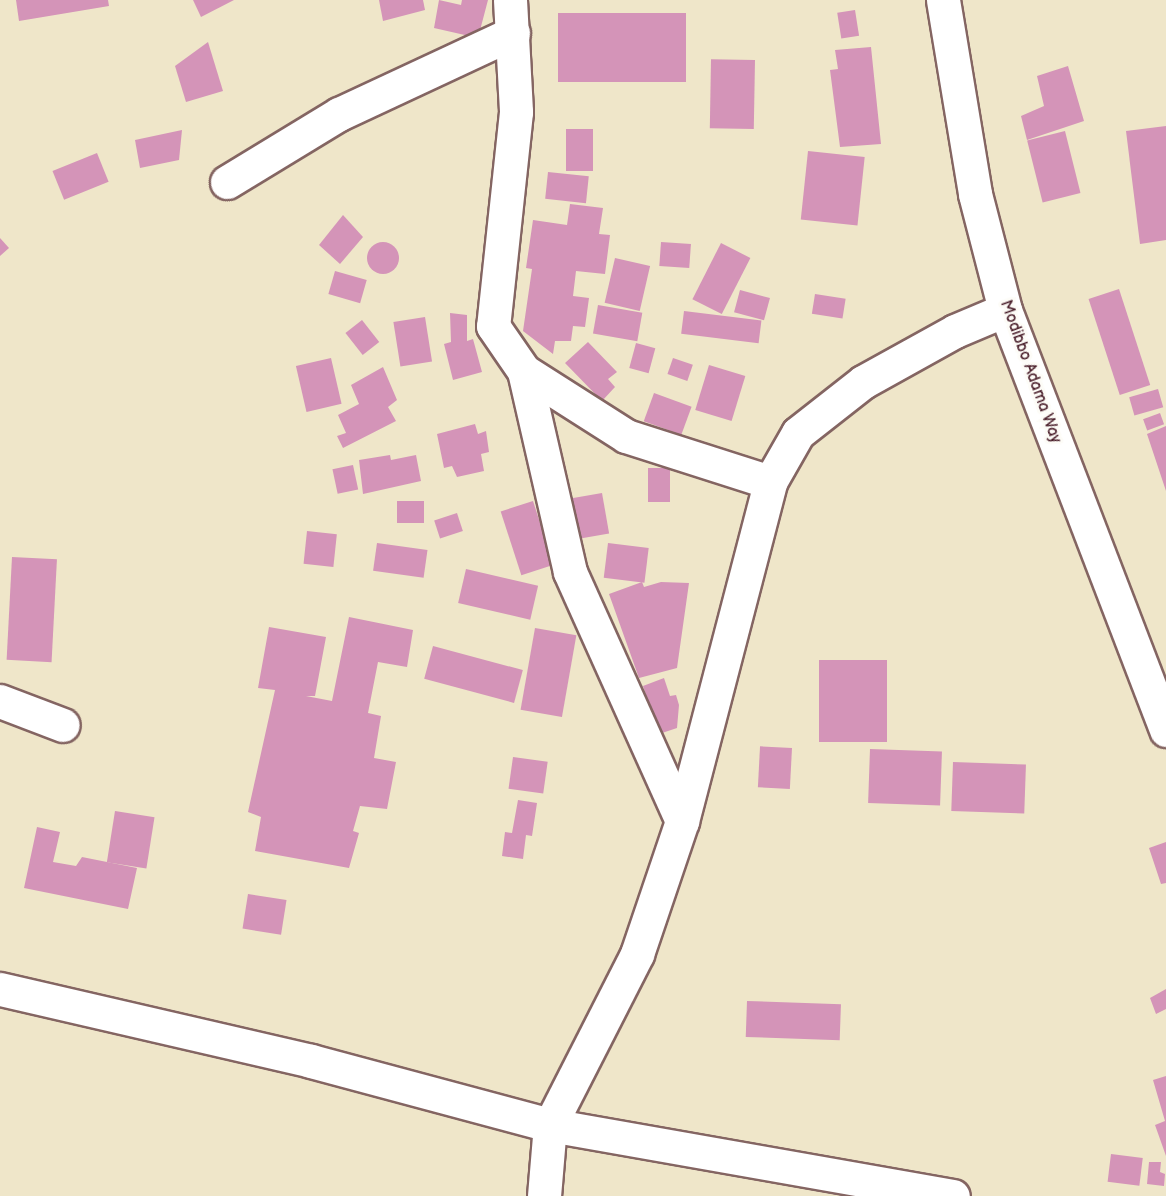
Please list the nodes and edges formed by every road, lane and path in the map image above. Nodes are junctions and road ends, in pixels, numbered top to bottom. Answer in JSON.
{"nodes":[{"id":1,"x":510,"y":0,"type":"edge"},
{"id":2,"x":943,"y":0,"type":"edge"},
{"id":3,"x":513,"y":33,"type":"junction"},
{"id":4,"x":227,"y":182,"type":"dead end"},
{"id":5,"x":1005,"y":310,"type":"junction"},
{"id":6,"x":524,"y":371,"type":"junction"},
{"id":7,"x":770,"y":482,"type":"junction"},
{"id":8,"x":0,"y":701,"type":"edge"},
{"id":9,"x":63,"y":725,"type":"dead end"},
{"id":10,"x":1166,"y":730,"type":"edge"},
{"id":11,"x":682,"y":821,"type":"junction"},
{"id":12,"x":0,"y":989,"type":"edge"},
{"id":13,"x":550,"y":1125,"type":"junction"},
{"id":14,"x":544,"y":1196,"type":"edge"},
{"id":15,"x":953,"y":1196,"type":"edge"}],
"edges":[{"from":1,"to":3,"type":"street"},
{"from":2,"to":5,"type":"street","name":"Modibbo Adama Way"},
{"from":3,"to":4,"type":"street"},
{"from":3,"to":6,"type":"street"},
{"from":5,"to":7,"type":"street"},
{"from":5,"to":10,"type":"street","name":"Modibbo Adama Way"},
{"from":6,"to":7,"type":"street"},
{"from":6,"to":11,"type":"street"},
{"from":7,"to":11,"type":"street"},
{"from":8,"to":9,"type":"street"},
{"from":11,"to":13,"type":"street"},
{"from":12,"to":13,"type":"street"},
{"from":13,"to":14,"type":"street"},
{"from":13,"to":15,"type":"street"}]}
